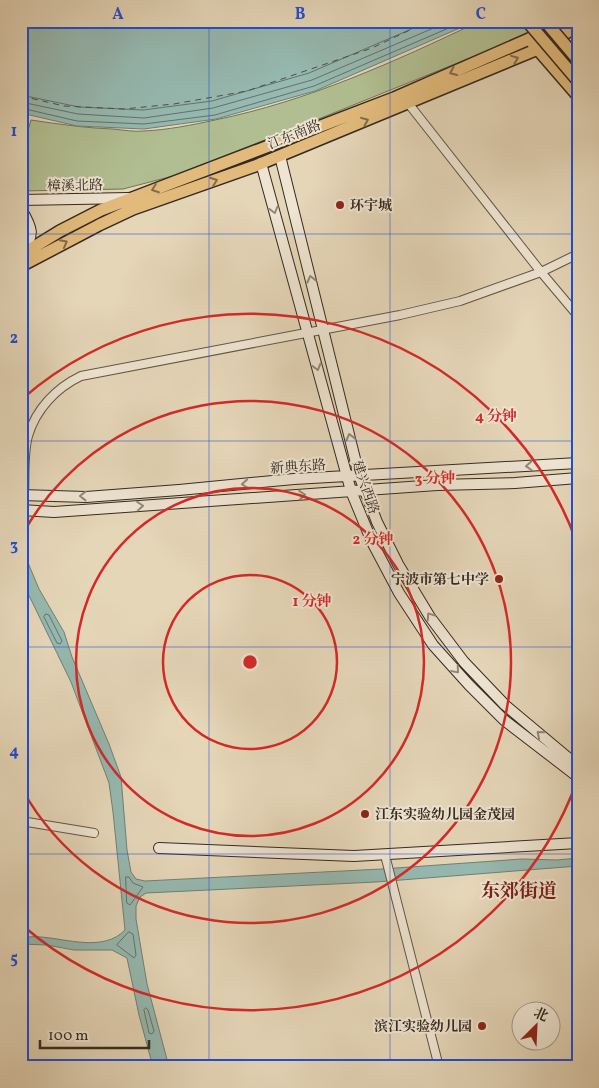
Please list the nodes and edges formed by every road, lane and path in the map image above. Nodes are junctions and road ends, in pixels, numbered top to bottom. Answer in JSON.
{"nodes":[{"id":1,"x":527,"y":21,"type":"edge"},
{"id":2,"x":545,"y":21,"type":"edge"},
{"id":3,"x":561,"y":21,"type":"edge"},
{"id":4,"x":574,"y":28,"type":"edge"},
{"id":5,"x":529,"y":39,"type":"junction"},
{"id":6,"x":578,"y":40,"type":"edge"},
{"id":7,"x":538,"y":49,"type":"junction"},
{"id":8,"x":578,"y":60,"type":"edge"},
{"id":9,"x":578,"y":81,"type":"edge"},
{"id":10,"x":578,"y":96,"type":"edge"},
{"id":11,"x":408,"y":103,"type":"junction"},
{"id":12,"x":280,"y":156,"type":"junction"},
{"id":13,"x":261,"y":164,"type":"junction"},
{"id":14,"x":130,"y":198,"type":"junction"},
{"id":15,"x":21,"y":200,"type":"edge"},
{"id":16,"x":21,"y":209,"type":"edge"},
{"id":17,"x":21,"y":254,"type":"edge"},
{"id":18,"x":578,"y":254,"type":"edge"},
{"id":19,"x":21,"y":266,"type":"edge"},
{"id":20,"x":541,"y":272,"type":"junction"},
{"id":21,"x":578,"y":316,"type":"edge"},
{"id":22,"x":324,"y":329,"type":"junction"},
{"id":23,"x":308,"y":332,"type":"junction"},
{"id":24,"x":578,"y":463,"type":"edge"},
{"id":25,"x":347,"y":476,"type":"junction"},
{"id":26,"x":359,"y":476,"type":"junction"},
{"id":27,"x":578,"y":478,"type":"edge"},
{"id":28,"x":365,"y":490,"type":"junction"},
{"id":29,"x":351,"y":491,"type":"junction"},
{"id":30,"x":23,"y":495,"type":"edge"},
{"id":31,"x":21,"y":510,"type":"edge"},
{"id":32,"x":578,"y":766,"type":"edge"},
{"id":33,"x":578,"y":777,"type":"edge"},
{"id":34,"x":21,"y":821,"type":"edge"},
{"id":35,"x":94,"y":833,"type":"dead end"},
{"id":36,"x":578,"y":843,"type":"edge"},
{"id":37,"x":159,"y":848,"type":"dead end"},
{"id":38,"x":386,"y":857,"type":"junction"},
{"id":39,"x":439,"y":1067,"type":"edge"}],
"edges":[{"from":1,"to":9,"type":"main road","bridge":true},
{"from":2,"to":8,"type":"main road","bridge":true},
{"from":3,"to":4,"type":"main road"},
{"from":3,"to":5,"type":"main road","name":"江东南路"},
{"from":4,"to":6,"type":"main road"},
{"from":4,"to":7,"type":"main road","name":"江东南路"},
{"from":5,"to":7,"type":"main road"},
{"from":5,"to":14,"type":"main road","name":"江东南路","one_way":true},
{"from":7,"to":10,"type":"main road"},
{"from":11,"to":7,"type":"main road","name":"江东南路","one_way":true},
{"from":12,"to":11,"type":"main road","name":"江东南路","one_way":true},
{"from":11,"to":20,"type":"street"},
{"from":12,"to":13,"type":"main road","name":"江东南路"},
{"from":22,"to":12,"type":"street","name":"建兴西路","one_way":true},
{"from":19,"to":13,"type":"main road","name":"江东南路","one_way":true},
{"from":13,"to":23,"type":"street","name":"建兴西路","one_way":true},
{"from":14,"to":15,"type":"street","name":"樟溪北路"},
{"from":14,"to":17,"type":"main road","name":"江东南路"},
{"from":16,"to":17,"type":"street"},
{"from":18,"to":20,"type":"street"},
{"from":20,"to":21,"type":"street"},
{"from":20,"to":22,"type":"street"},
{"from":22,"to":23,"type":"street"},
{"from":26,"to":22,"type":"street","name":"建兴西路","one_way":true},
{"from":23,"to":25,"type":"street","name":"建兴西路","one_way":true},
{"from":23,"to":30,"type":"street"},
{"from":24,"to":26,"type":"street","name":"新典东路","one_way":true},
{"from":25,"to":26,"type":"street","name":"新典东路"},
{"from":25,"to":29,"type":"street","name":"建兴西路"},
{"from":25,"to":30,"type":"street","name":"新典东路","one_way":true},
{"from":26,"to":28,"type":"street","name":"建兴西路"},
{"from":27,"to":28,"type":"street"},
{"from":28,"to":29,"type":"street"},
{"from":32,"to":28,"type":"street","name":"建兴西路","one_way":true},
{"from":31,"to":29,"type":"street","one_way":true},
{"from":29,"to":33,"type":"street","name":"建兴西路","one_way":true},
{"from":34,"to":35,"type":"street"},
{"from":36,"to":38,"type":"street"},
{"from":37,"to":38,"type":"street"},
{"from":38,"to":39,"type":"street"}]}
